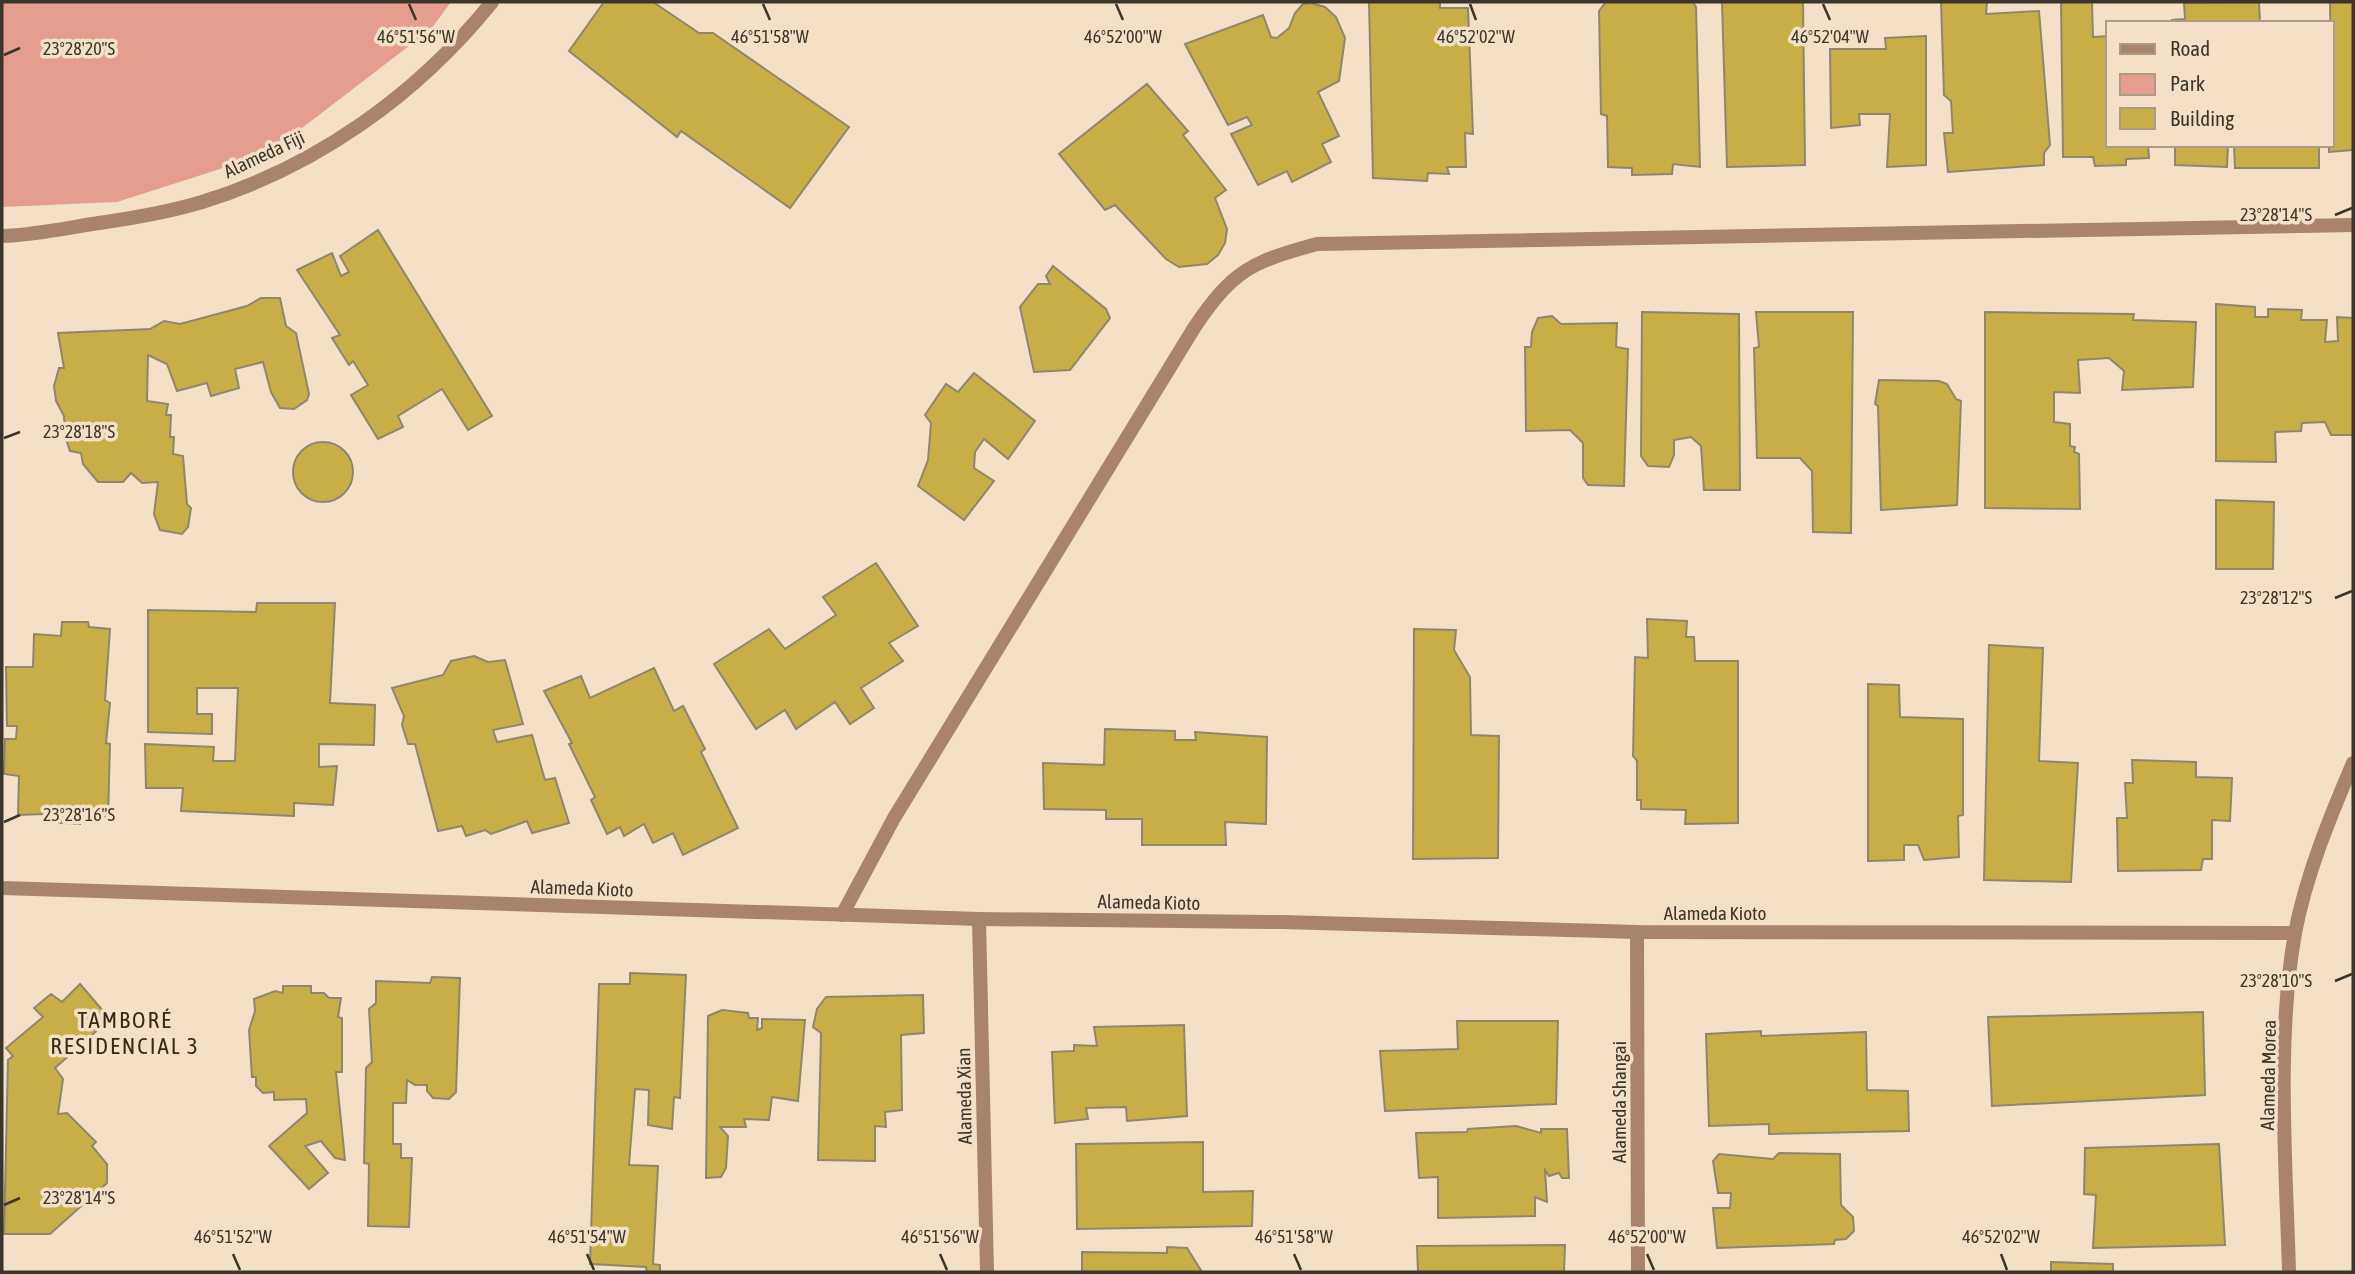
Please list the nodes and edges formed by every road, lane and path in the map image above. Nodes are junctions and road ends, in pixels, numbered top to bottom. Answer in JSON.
{"nodes":[{"id":1,"x":492,"y":2,"type":"edge"},
{"id":2,"x":2353,"y":226,"type":"edge"},
{"id":3,"x":2,"y":236,"type":"edge"},
{"id":4,"x":2353,"y":763,"type":"edge"},
{"id":5,"x":2,"y":888,"type":"edge"},
{"id":6,"x":842,"y":915,"type":"junction"},
{"id":7,"x":979,"y":919,"type":"junction"},
{"id":8,"x":1637,"y":932,"type":"junction"},
{"id":9,"x":2295,"y":933,"type":"junction"},
{"id":10,"x":987,"y":1272,"type":"edge"},
{"id":11,"x":1638,"y":1272,"type":"edge"},
{"id":12,"x":2289,"y":1272,"type":"edge"}],
"edges":[{"from":1,"to":3,"type":"street","name":"Alameda Fiji"},
{"from":2,"to":6,"type":"street"},
{"from":4,"to":9,"type":"street","name":"Alameda Morea"},
{"from":5,"to":6,"type":"street","name":"Alameda Kioto"},
{"from":6,"to":7,"type":"street","name":"Alameda Kioto"},
{"from":7,"to":8,"type":"street","name":"Alameda Kioto"},
{"from":7,"to":10,"type":"street","name":"Alameda Xian"},
{"from":8,"to":9,"type":"street","name":"Alameda Kioto"},
{"from":8,"to":11,"type":"street","name":"Alameda Shangai"},
{"from":9,"to":12,"type":"street","name":"Alameda Morea"}]}
